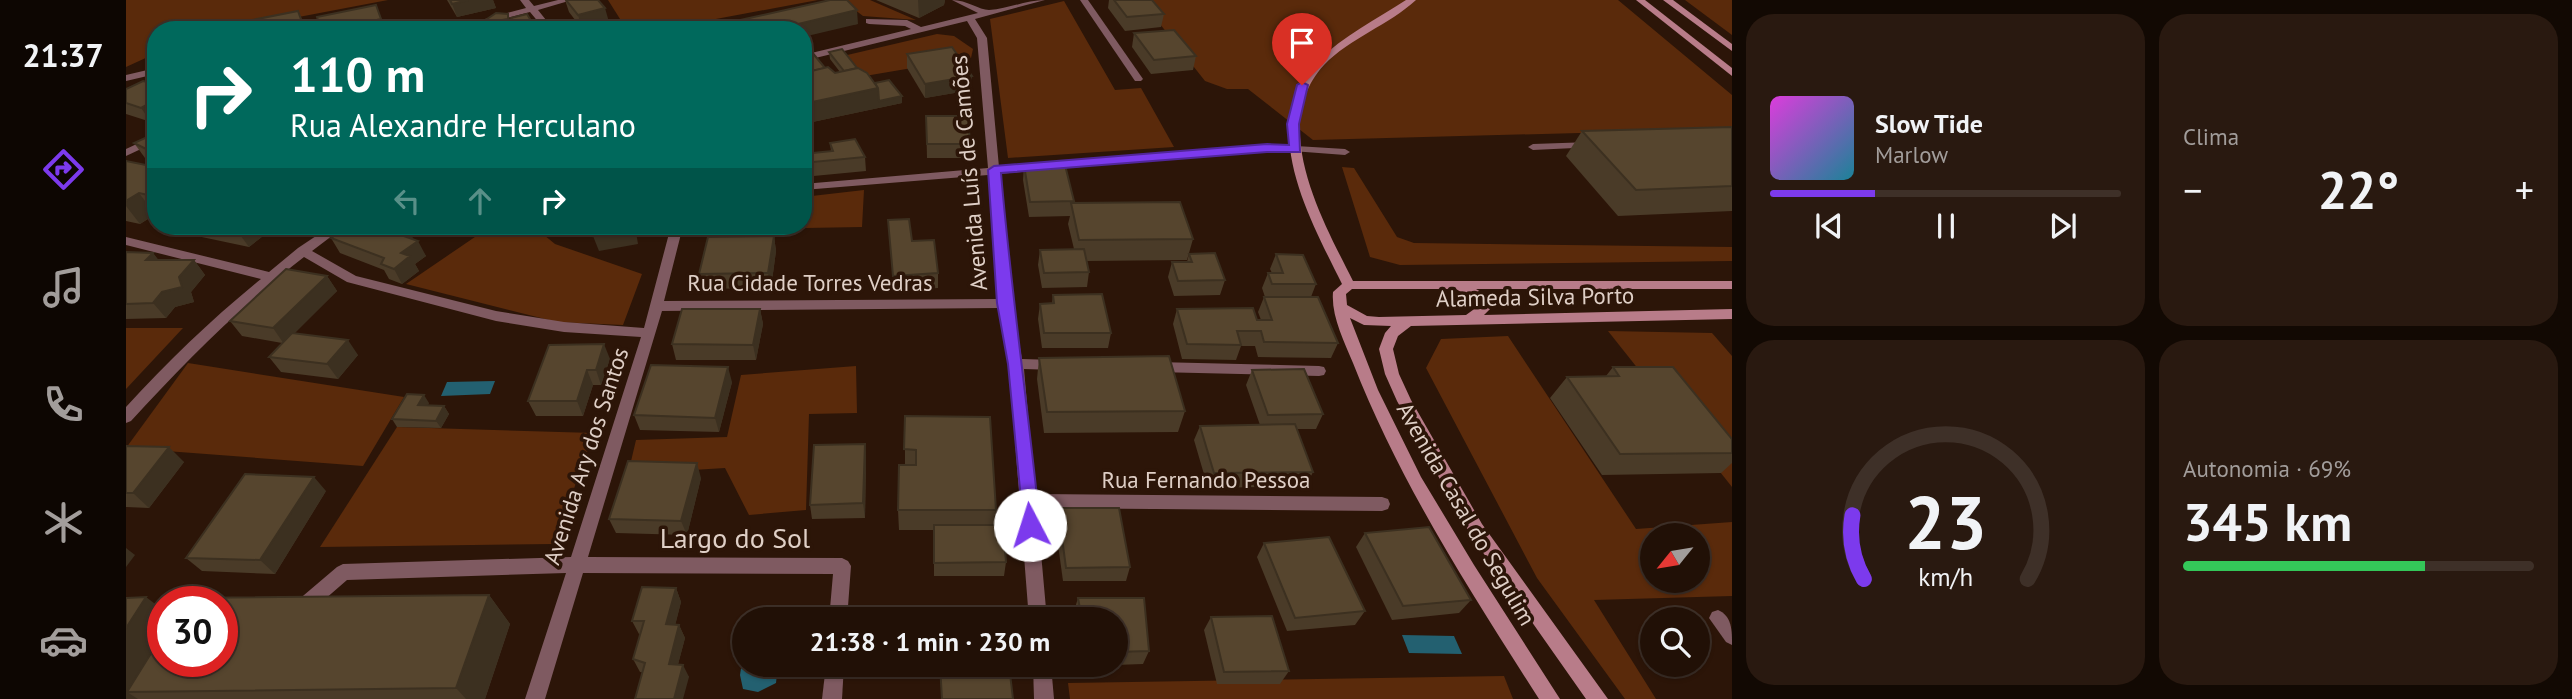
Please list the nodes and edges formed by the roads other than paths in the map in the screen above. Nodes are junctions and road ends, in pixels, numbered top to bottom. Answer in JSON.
{"nodes":[{"id":1,"x":524,"y":0,"type":"edge"},
{"id":2,"x":568,"y":0,"type":"edge"},
{"id":3,"x":956,"y":0,"type":"edge"},
{"id":4,"x":1041,"y":0,"type":"edge"},
{"id":5,"x":1084,"y":0,"type":"edge"},
{"id":6,"x":1412,"y":0,"type":"edge"},
{"id":7,"x":1640,"y":0,"type":"edge"},
{"id":8,"x":1667,"y":0,"type":"edge"},
{"id":9,"x":533,"y":9,"type":"junction"},
{"id":10,"x":988,"y":14,"type":"junction"},
{"id":11,"x":970,"y":18,"type":"junction"},
{"id":12,"x":484,"y":21,"type":"edge"},
{"id":13,"x":543,"y":21,"type":"edge"},
{"id":14,"x":869,"y":21,"type":"dead end"},
{"id":15,"x":920,"y":30,"type":"junction"},
{"id":16,"x":1732,"y":48,"type":"edge"},
{"id":17,"x":812,"y":56,"type":"edge"},
{"id":18,"x":147,"y":73,"type":"edge"},
{"id":19,"x":1732,"y":73,"type":"edge"},
{"id":20,"x":126,"y":78,"type":"edge"},
{"id":21,"x":1138,"y":79,"type":"dead end"},
{"id":22,"x":147,"y":142,"type":"edge"},
{"id":23,"x":1598,"y":145,"type":"edge"},
{"id":24,"x":1533,"y":147,"type":"dead end"},
{"id":25,"x":1296,"y":149,"type":"junction"},
{"id":26,"x":1345,"y":152,"type":"dead end"},
{"id":27,"x":126,"y":153,"type":"edge"},
{"id":28,"x":994,"y":170,"type":"junction"},
{"id":29,"x":812,"y":186,"type":"edge"},
{"id":30,"x":326,"y":235,"type":"edge"},
{"id":31,"x":675,"y":235,"type":"edge"},
{"id":32,"x":126,"y":241,"type":"edge"},
{"id":33,"x":302,"y":251,"type":"junction"},
{"id":34,"x":268,"y":276,"type":"junction"},
{"id":35,"x":1455,"y":284,"type":"junction"},
{"id":36,"x":1349,"y":285,"type":"junction"},
{"id":37,"x":1732,"y":285,"type":"edge"},
{"id":38,"x":1005,"y":303,"type":"junction"},
{"id":39,"x":657,"y":306,"type":"junction"},
{"id":40,"x":1342,"y":308,"type":"junction"},
{"id":41,"x":1732,"y":314,"type":"edge"},
{"id":42,"x":1469,"y":319,"type":"junction"},
{"id":43,"x":1407,"y":322,"type":"junction"},
{"id":44,"x":649,"y":333,"type":"junction"},
{"id":45,"x":1016,"y":364,"type":"junction"},
{"id":46,"x":1071,"y":365,"type":"edge"},
{"id":47,"x":1140,"y":367,"type":"edge"},
{"id":48,"x":1319,"y":371,"type":"dead end"},
{"id":49,"x":126,"y":417,"type":"edge"},
{"id":50,"x":1028,"y":501,"type":"junction"},
{"id":51,"x":1382,"y":504,"type":"dead end"},
{"id":52,"x":574,"y":565,"type":"junction"},
{"id":53,"x":303,"y":607,"type":"edge"},
{"id":54,"x":839,"y":607,"type":"edge"},
{"id":55,"x":1037,"y":607,"type":"edge"},
{"id":56,"x":1732,"y":617,"type":"edge"},
{"id":57,"x":1732,"y":636,"type":"edge"},
{"id":58,"x":834,"y":677,"type":"edge"},
{"id":59,"x":1043,"y":677,"type":"edge"},
{"id":60,"x":536,"y":699,"type":"edge"},
{"id":61,"x":832,"y":699,"type":"edge"},
{"id":62,"x":1044,"y":699,"type":"edge"},
{"id":63,"x":1550,"y":699,"type":"edge"},
{"id":64,"x":1598,"y":699,"type":"edge"}],
"edges":[{"from":1,"to":9,"type":"street"},
{"from":2,"to":9,"type":"street"},
{"from":3,"to":10,"type":"street"},
{"from":4,"to":10,"type":"street"},
{"from":5,"to":21,"type":"street"},
{"from":6,"to":25,"type":"street"},
{"from":7,"to":19,"type":"street"},
{"from":8,"to":16,"type":"street"},
{"from":9,"to":12,"type":"street"},
{"from":9,"to":13,"type":"street"},
{"from":10,"to":11,"type":"street"},
{"from":11,"to":15,"type":"street"},
{"from":11,"to":28,"type":"street","name":"Avenida Luís de Camões"},
{"from":14,"to":15,"type":"street"},
{"from":15,"to":17,"type":"street"},
{"from":18,"to":20,"type":"street"},
{"from":22,"to":27,"type":"street"},
{"from":23,"to":24,"type":"street"},
{"from":25,"to":26,"type":"street"},
{"from":25,"to":28,"type":"street"},
{"from":25,"to":36,"type":"street"},
{"from":28,"to":29,"type":"street"},
{"from":28,"to":38,"type":"street","name":"Avenida Luís de Camões"},
{"from":30,"to":33,"type":"street"},
{"from":31,"to":39,"type":"street","name":"Avenida Ary dos Santos"},
{"from":32,"to":34,"type":"street"},
{"from":33,"to":34,"type":"street"},
{"from":33,"to":44,"type":"street"},
{"from":34,"to":49,"type":"street"},
{"from":35,"to":36,"type":"street","name":"Alameda Silva Porto"},
{"from":35,"to":37,"type":"street","name":"Alameda Silva Porto"},
{"from":35,"to":42,"type":"street"},
{"from":36,"to":40,"type":"street"},
{"from":38,"to":39,"type":"street","name":"Rua Cidade Torres Vedras"},
{"from":38,"to":45,"type":"street","name":"Avenida Luís de Camões"},
{"from":39,"to":44,"type":"street","name":"Avenida Ary dos Santos"},
{"from":40,"to":43,"type":"street","name":"Alameda Silva Porto"},
{"from":40,"to":63,"type":"street","name":"Avenida Casal do Segulim"},
{"from":41,"to":42,"type":"street","name":"Alameda Silva Porto"},
{"from":42,"to":43,"type":"street","name":"Alameda Silva Porto"},
{"from":43,"to":64,"type":"street","name":"Avenida Casal do Segulim"},
{"from":44,"to":52,"type":"street","name":"Avenida Ary dos Santos"},
{"from":45,"to":46,"type":"street"},
{"from":45,"to":50,"type":"street","name":"Avenida Luís de Camões"},
{"from":47,"to":48,"type":"street"},
{"from":50,"to":51,"type":"street","name":"Rua Fernando Pessoa"},
{"from":50,"to":55,"type":"street","name":"Avenida Luís de Camões"},
{"from":52,"to":53,"type":"street"},
{"from":52,"to":54,"type":"street","name":"Largo do Sol"},
{"from":52,"to":60,"type":"street","name":"Avenida Ary dos Santos"},
{"from":56,"to":57,"type":"street"},
{"from":58,"to":61,"type":"street"},
{"from":59,"to":62,"type":"street"}]}
